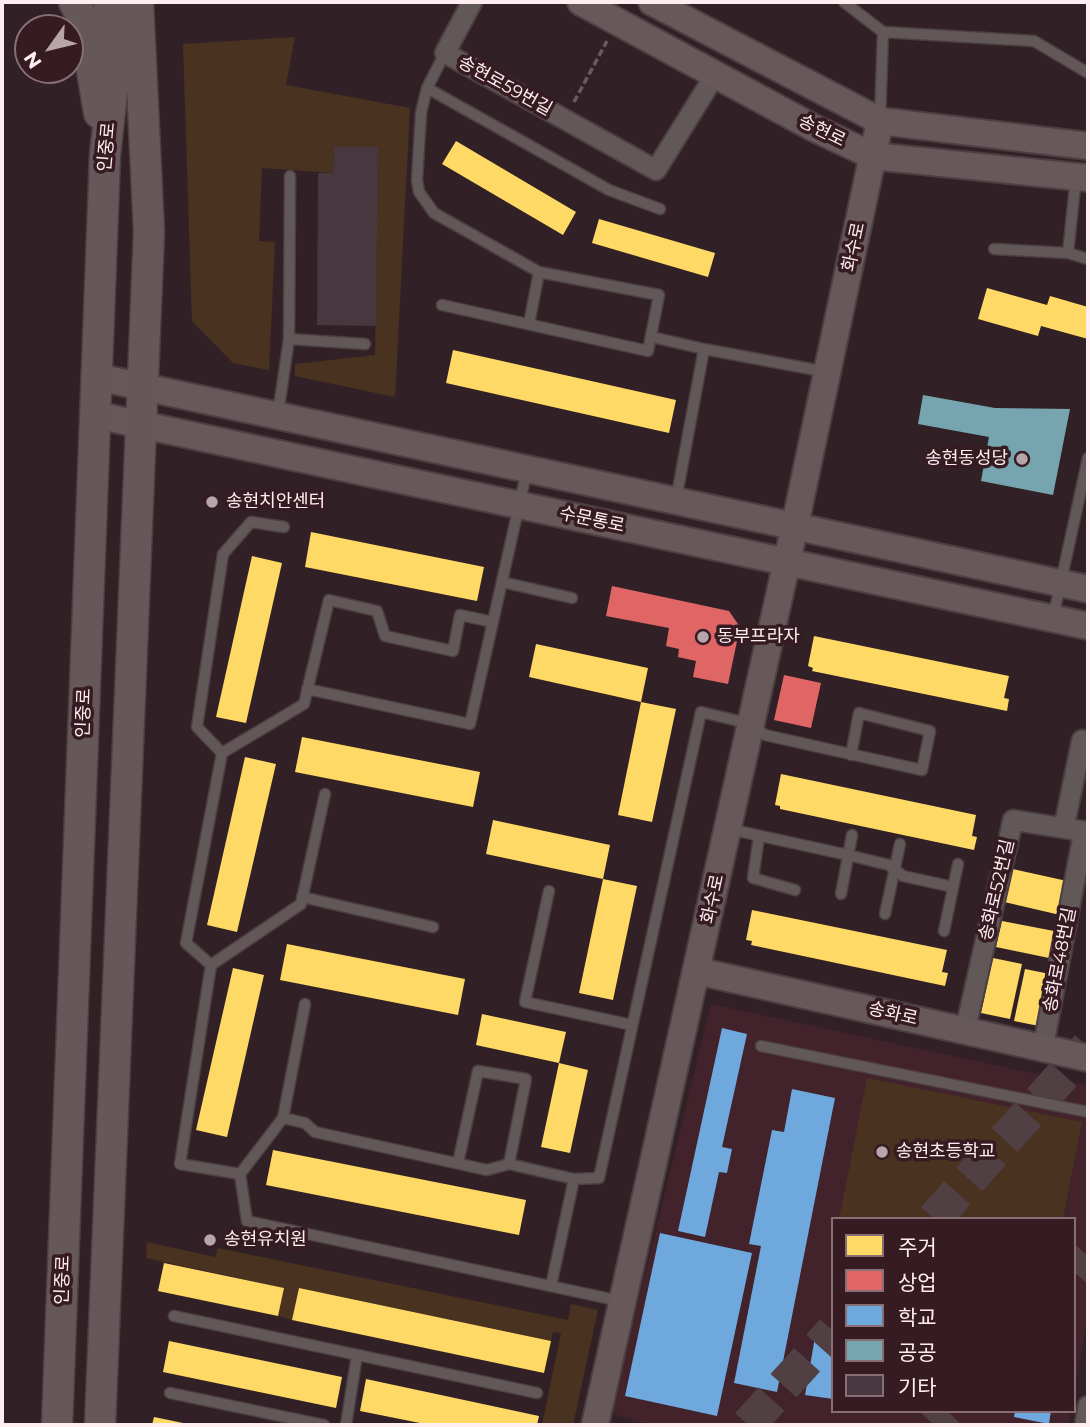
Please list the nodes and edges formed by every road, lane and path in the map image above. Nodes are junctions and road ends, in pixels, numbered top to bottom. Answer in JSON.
{"nodes":[{"id":1,"x":75,"y":2,"type":"edge"},
{"id":2,"x":109,"y":2,"type":"edge"},
{"id":3,"x":138,"y":2,"type":"edge"},
{"id":4,"x":472,"y":2,"type":"edge"},
{"id":5,"x":581,"y":2,"type":"edge"},
{"id":6,"x":652,"y":2,"type":"edge"},
{"id":7,"x":844,"y":2,"type":"edge"},
{"id":8,"x":883,"y":32,"type":"junction"},
{"id":9,"x":607,"y":39,"type":"dead end"},
{"id":10,"x":445,"y":53,"type":"junction"},
{"id":11,"x":1088,"y":73,"type":"edge"},
{"id":12,"x":715,"y":75,"type":"junction"},
{"id":13,"x":427,"y":88,"type":"junction"},
{"id":14,"x":565,"y":119,"type":"junction"},
{"id":15,"x":880,"y":121,"type":"junction"},
{"id":16,"x":1088,"y":146,"type":"edge"},
{"id":17,"x":105,"y":155,"type":"junction"},
{"id":18,"x":873,"y":156,"type":"junction"},
{"id":19,"x":290,"y":176,"type":"dead end"},
{"id":20,"x":1082,"y":178,"type":"edge"},
{"id":21,"x":660,"y":209,"type":"dead end"},
{"id":22,"x":994,"y":249,"type":"dead end"},
{"id":23,"x":1068,"y":253,"type":"junction"},
{"id":24,"x":1088,"y":259,"type":"edge"},
{"id":25,"x":539,"y":272,"type":"junction"},
{"id":26,"x":442,"y":305,"type":"dead end"},
{"id":27,"x":528,"y":324,"type":"junction"},
{"id":28,"x":652,"y":337,"type":"junction"},
{"id":29,"x":289,"y":340,"type":"junction"},
{"id":30,"x":365,"y":344,"type":"dead end"},
{"id":31,"x":704,"y":349,"type":"junction"},
{"id":32,"x":827,"y":372,"type":"junction"},
{"id":33,"x":97,"y":377,"type":"junction"},
{"id":34,"x":143,"y":386,"type":"junction"},
{"id":35,"x":96,"y":415,"type":"junction"},
{"id":36,"x":278,"y":415,"type":"junction"},
{"id":37,"x":141,"y":425,"type":"junction"},
{"id":38,"x":1088,"y":458,"type":"edge"},
{"id":39,"x":527,"y":468,"type":"junction"},
{"id":40,"x":676,"y":500,"type":"junction"},
{"id":41,"x":520,"y":504,"type":"junction"},
{"id":42,"x":795,"y":525,"type":"junction"},
{"id":43,"x":284,"y":527,"type":"dead end"},
{"id":44,"x":787,"y":561,"type":"junction"},
{"id":45,"x":502,"y":582,"type":"junction"},
{"id":46,"x":1060,"y":583,"type":"junction"},
{"id":47,"x":1088,"y":589,"type":"edge"},
{"id":48,"x":572,"y":598,"type":"dead end"},
{"id":49,"x":1053,"y":618,"type":"junction"},
{"id":50,"x":493,"y":622,"type":"junction"},
{"id":51,"x":1088,"y":626,"type":"edge"},
{"id":52,"x":307,"y":689,"type":"junction"},
{"id":53,"x":751,"y":724,"type":"junction"},
{"id":54,"x":1088,"y":742,"type":"edge"},
{"id":55,"x":222,"y":753,"type":"junction"},
{"id":56,"x":850,"y":755,"type":"junction"},
{"id":57,"x":326,"y":794,"type":"dead end"},
{"id":58,"x":1064,"y":827,"type":"junction"},
{"id":59,"x":728,"y":829,"type":"junction"},
{"id":60,"x":1086,"y":832,"type":"edge"},
{"id":61,"x":852,"y":835,"type":"dead end"},
{"id":62,"x":759,"y":836,"type":"junction"},
{"id":63,"x":900,"y":844,"type":"dead end"},
{"id":64,"x":848,"y":855,"type":"junction"},
{"id":65,"x":958,"y":864,"type":"dead end"},
{"id":66,"x":895,"y":869,"type":"junction"},
{"id":67,"x":953,"y":887,"type":"junction"},
{"id":68,"x":795,"y":890,"type":"dead end"},
{"id":69,"x":549,"y":891,"type":"dead end"},
{"id":70,"x":841,"y":894,"type":"dead end"},
{"id":71,"x":302,"y":897,"type":"junction"},
{"id":72,"x":885,"y":914,"type":"dead end"},
{"id":73,"x":433,"y":927,"type":"dead end"},
{"id":74,"x":944,"y":931,"type":"dead end"},
{"id":75,"x":211,"y":965,"type":"junction"},
{"id":76,"x":697,"y":971,"type":"junction"},
{"id":77,"x":305,"y":1004,"type":"dead end"},
{"id":78,"x":632,"y":1025,"type":"junction"},
{"id":79,"x":965,"y":1031,"type":"junction"},
{"id":80,"x":761,"y":1046,"type":"dead end"},
{"id":81,"x":1043,"y":1048,"type":"junction"},
{"id":82,"x":1088,"y":1058,"type":"edge"},
{"id":83,"x":1088,"y":1112,"type":"edge"},
{"id":84,"x":283,"y":1118,"type":"junction"},
{"id":85,"x":458,"y":1163,"type":"junction"},
{"id":86,"x":509,"y":1164,"type":"junction"},
{"id":87,"x":240,"y":1174,"type":"junction"},
{"id":88,"x":574,"y":1179,"type":"junction"},
{"id":89,"x":551,"y":1286,"type":"junction"},
{"id":90,"x":621,"y":1301,"type":"junction"},
{"id":91,"x":174,"y":1316,"type":"dead end"},
{"id":92,"x":357,"y":1355,"type":"junction"},
{"id":93,"x":170,"y":1393,"type":"dead end"},
{"id":94,"x":537,"y":1393,"type":"dead end"},
{"id":95,"x":1088,"y":1406,"type":"edge"},
{"id":96,"x":57,"y":1425,"type":"edge"},
{"id":97,"x":100,"y":1425,"type":"edge"},
{"id":98,"x":324,"y":1425,"type":"edge"},
{"id":99,"x":346,"y":1425,"type":"edge"},
{"id":100,"x":596,"y":1425,"type":"edge"},
{"id":101,"x":1085,"y":1425,"type":"edge"}],
"edges":[{"from":1,"to":17,"type":"main road"},
{"from":2,"to":17,"type":"main road","name":"인중로"},
{"from":3,"to":34,"type":"main road","name":"인중로"},
{"from":4,"to":10,"type":"street","name":"송현로59번길"},
{"from":5,"to":12,"type":"street","name":"송현로"},
{"from":6,"to":15,"type":"street","name":"송현로"},
{"from":7,"to":8,"type":"lane"},
{"from":8,"to":11,"type":"lane"},
{"from":8,"to":15,"type":"lane"},
{"from":9,"to":14,"type":"path"},
{"from":10,"to":13,"type":"lane","name":"송현로59번길"},
{"from":10,"to":14,"type":"street","name":"송현로59번길"},
{"from":12,"to":14,"type":"street","name":"송현로59번길"},
{"from":12,"to":18,"type":"street","name":"송현로"},
{"from":13,"to":21,"type":"lane"},
{"from":13,"to":25,"type":"lane","name":"송현로59번길"},
{"from":15,"to":16,"type":"street","name":"송현로"},
{"from":15,"to":18,"type":"street","name":"화수로"},
{"from":17,"to":33,"type":"main road","name":"인중로"},
{"from":18,"to":20,"type":"street","name":"송현로"},
{"from":18,"to":32,"type":"street","name":"화수로"},
{"from":19,"to":29,"type":"lane"},
{"from":20,"to":23,"type":"lane"},
{"from":22,"to":23,"type":"lane"},
{"from":23,"to":24,"type":"lane"},
{"from":25,"to":27,"type":"lane"},
{"from":25,"to":28,"type":"lane","name":"송현로59번길"},
{"from":26,"to":27,"type":"lane"},
{"from":27,"to":28,"type":"lane"},
{"from":28,"to":31,"type":"lane"},
{"from":29,"to":30,"type":"lane"},
{"from":29,"to":36,"type":"lane"},
{"from":31,"to":32,"type":"lane"},
{"from":31,"to":40,"type":"lane"},
{"from":32,"to":42,"type":"street","name":"화수로"},
{"from":33,"to":34,"type":"street"},
{"from":33,"to":35,"type":"main road","name":"인중로"},
{"from":34,"to":36,"type":"street"},
{"from":34,"to":37,"type":"main road","name":"인중로"},
{"from":35,"to":37,"type":"street","name":"수문통로"},
{"from":35,"to":96,"type":"main road","name":"인중로"},
{"from":36,"to":39,"type":"street"},
{"from":37,"to":41,"type":"street","name":"수문통로"},
{"from":37,"to":97,"type":"main road","name":"인중로"},
{"from":38,"to":46,"type":"lane"},
{"from":39,"to":40,"type":"street"},
{"from":39,"to":41,"type":"lane"},
{"from":40,"to":42,"type":"street"},
{"from":41,"to":44,"type":"street","name":"수문통로"},
{"from":41,"to":45,"type":"lane"},
{"from":42,"to":44,"type":"street","name":"화수로"},
{"from":42,"to":46,"type":"street"},
{"from":43,"to":55,"type":"lane"},
{"from":44,"to":49,"type":"street","name":"수문통로"},
{"from":44,"to":53,"type":"street","name":"화수로"},
{"from":45,"to":48,"type":"lane"},
{"from":45,"to":50,"type":"lane"},
{"from":46,"to":47,"type":"street"},
{"from":46,"to":49,"type":"lane"},
{"from":49,"to":51,"type":"street","name":"수문통로"},
{"from":50,"to":52,"type":"lane"},
{"from":50,"to":52,"type":"lane"},
{"from":52,"to":55,"type":"lane"},
{"from":53,"to":56,"type":"lane"},
{"from":53,"to":59,"type":"street","name":"화수로"},
{"from":53,"to":78,"type":"lane"},
{"from":54,"to":58,"type":"street"},
{"from":55,"to":75,"type":"lane"},
{"from":56,"to":56,"type":"lane"},
{"from":57,"to":71,"type":"lane"},
{"from":58,"to":60,"type":"street","name":"송화로52번길"},
{"from":58,"to":79,"type":"street","name":"송화로52번길"},
{"from":59,"to":62,"type":"lane"},
{"from":59,"to":76,"type":"street","name":"화수로"},
{"from":60,"to":81,"type":"street","name":"송화로48번길"},
{"from":61,"to":64,"type":"lane"},
{"from":62,"to":64,"type":"lane"},
{"from":62,"to":68,"type":"lane"},
{"from":63,"to":66,"type":"lane"},
{"from":64,"to":66,"type":"lane"},
{"from":64,"to":70,"type":"lane"},
{"from":65,"to":67,"type":"lane"},
{"from":66,"to":67,"type":"lane"},
{"from":66,"to":72,"type":"lane"},
{"from":67,"to":74,"type":"lane"},
{"from":69,"to":78,"type":"lane"},
{"from":71,"to":73,"type":"lane"},
{"from":71,"to":75,"type":"lane"},
{"from":75,"to":87,"type":"lane"},
{"from":76,"to":79,"type":"street","name":"송화로"},
{"from":76,"to":90,"type":"street","name":"화수로"},
{"from":77,"to":84,"type":"lane"},
{"from":78,"to":88,"type":"lane"},
{"from":79,"to":81,"type":"street","name":"송화로"},
{"from":80,"to":83,"type":"lane"},
{"from":81,"to":82,"type":"street","name":"송화로"},
{"from":84,"to":85,"type":"lane"},
{"from":84,"to":87,"type":"lane"},
{"from":85,"to":86,"type":"lane"},
{"from":85,"to":86,"type":"lane"},
{"from":86,"to":88,"type":"lane"},
{"from":87,"to":89,"type":"lane"},
{"from":88,"to":89,"type":"lane"},
{"from":89,"to":90,"type":"lane"},
{"from":90,"to":100,"type":"street","name":"화수로"},
{"from":91,"to":92,"type":"lane"},
{"from":92,"to":94,"type":"lane"},
{"from":92,"to":99,"type":"lane"},
{"from":93,"to":98,"type":"lane"},
{"from":95,"to":101,"type":"street"}]}
